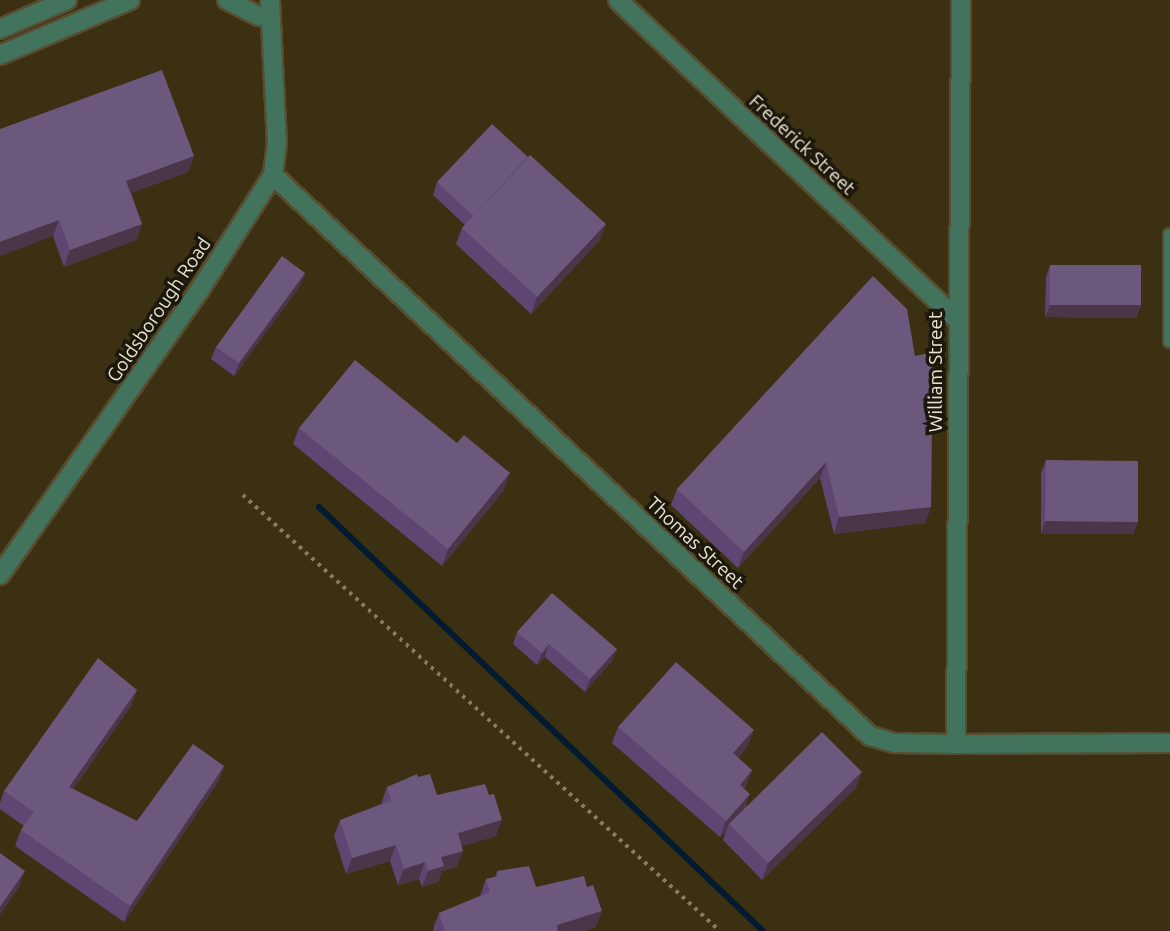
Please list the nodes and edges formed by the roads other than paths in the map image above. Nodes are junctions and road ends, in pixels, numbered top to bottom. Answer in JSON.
{"nodes":[{"id":1,"x":67,"y":0,"type":"edge"},
{"id":2,"x":130,"y":0,"type":"edge"},
{"id":3,"x":228,"y":0,"type":"edge"},
{"id":4,"x":271,"y":0,"type":"edge"},
{"id":5,"x":618,"y":0,"type":"edge"},
{"id":6,"x":961,"y":0,"type":"edge"},
{"id":7,"x":256,"y":8,"type":"edge"},
{"id":8,"x":0,"y":29,"type":"edge"},
{"id":9,"x":269,"y":43,"type":"junction"},
{"id":10,"x":0,"y":55,"type":"edge"},
{"id":11,"x":273,"y":176,"type":"junction"},
{"id":12,"x":1170,"y":236,"type":"edge"},
{"id":13,"x":957,"y":320,"type":"junction"},
{"id":14,"x":1170,"y":341,"type":"edge"},
{"id":15,"x":0,"y":575,"type":"edge"},
{"id":16,"x":1170,"y":743,"type":"edge"},
{"id":17,"x":956,"y":744,"type":"junction"}],
"edges":[{"from":1,"to":8,"type":"street"},
{"from":2,"to":10,"type":"street"},
{"from":3,"to":7,"type":"street"},
{"from":4,"to":9,"type":"street","name":"Goldsborough Road"},
{"from":5,"to":13,"type":"street","name":"Frederick Street"},
{"from":6,"to":13,"type":"street","name":"William Street"},
{"from":7,"to":9,"type":"street","name":"Goldsborough Road"},
{"from":9,"to":11,"type":"street","name":"Goldsborough Road"},
{"from":11,"to":15,"type":"street","name":"Goldsborough Road"},
{"from":11,"to":17,"type":"street","name":"Thomas Street"},
{"from":12,"to":14,"type":"lane"},
{"from":13,"to":17,"type":"street","name":"William Street"},
{"from":16,"to":17,"type":"street","name":"Thomas Street"}]}
